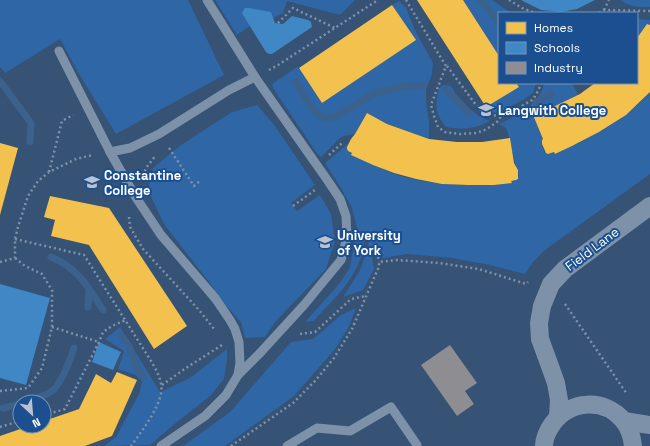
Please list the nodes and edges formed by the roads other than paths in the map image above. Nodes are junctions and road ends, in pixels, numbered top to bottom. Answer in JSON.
{"nodes":[{"id":1,"x":207,"y":0,"type":"edge"},
{"id":2,"x":59,"y":51,"type":"dead end"},
{"id":3,"x":255,"y":77,"type":"junction"},
{"id":4,"x":110,"y":152,"type":"junction"},
{"id":5,"x":650,"y":206,"type":"edge"},
{"id":6,"x":238,"y":374,"type":"junction"},
{"id":7,"x":558,"y":417,"type":"junction"},
{"id":8,"x":624,"y":421,"type":"junction"},
{"id":9,"x":650,"y":425,"type":"edge"},
{"id":10,"x":417,"y":445,"type":"edge"},
{"id":11,"x":161,"y":446,"type":"edge"},
{"id":12,"x":287,"y":446,"type":"edge"},
{"id":13,"x":544,"y":446,"type":"edge"},
{"id":14,"x":633,"y":446,"type":"edge"}],
"edges":[{"from":1,"to":3,"type":"lane"},
{"from":2,"to":4,"type":"lane"},
{"from":3,"to":4,"type":"lane"},
{"from":3,"to":6,"type":"lane"},
{"from":4,"to":6,"type":"lane"},
{"from":5,"to":7,"type":"street","name":"Field Lane"},
{"from":6,"to":11,"type":"lane"},
{"from":7,"to":8,"type":"street"},
{"from":7,"to":13,"type":"street"},
{"from":8,"to":9,"type":"street"},
{"from":8,"to":14,"type":"street"},
{"from":10,"to":12,"type":"lane"}]}
